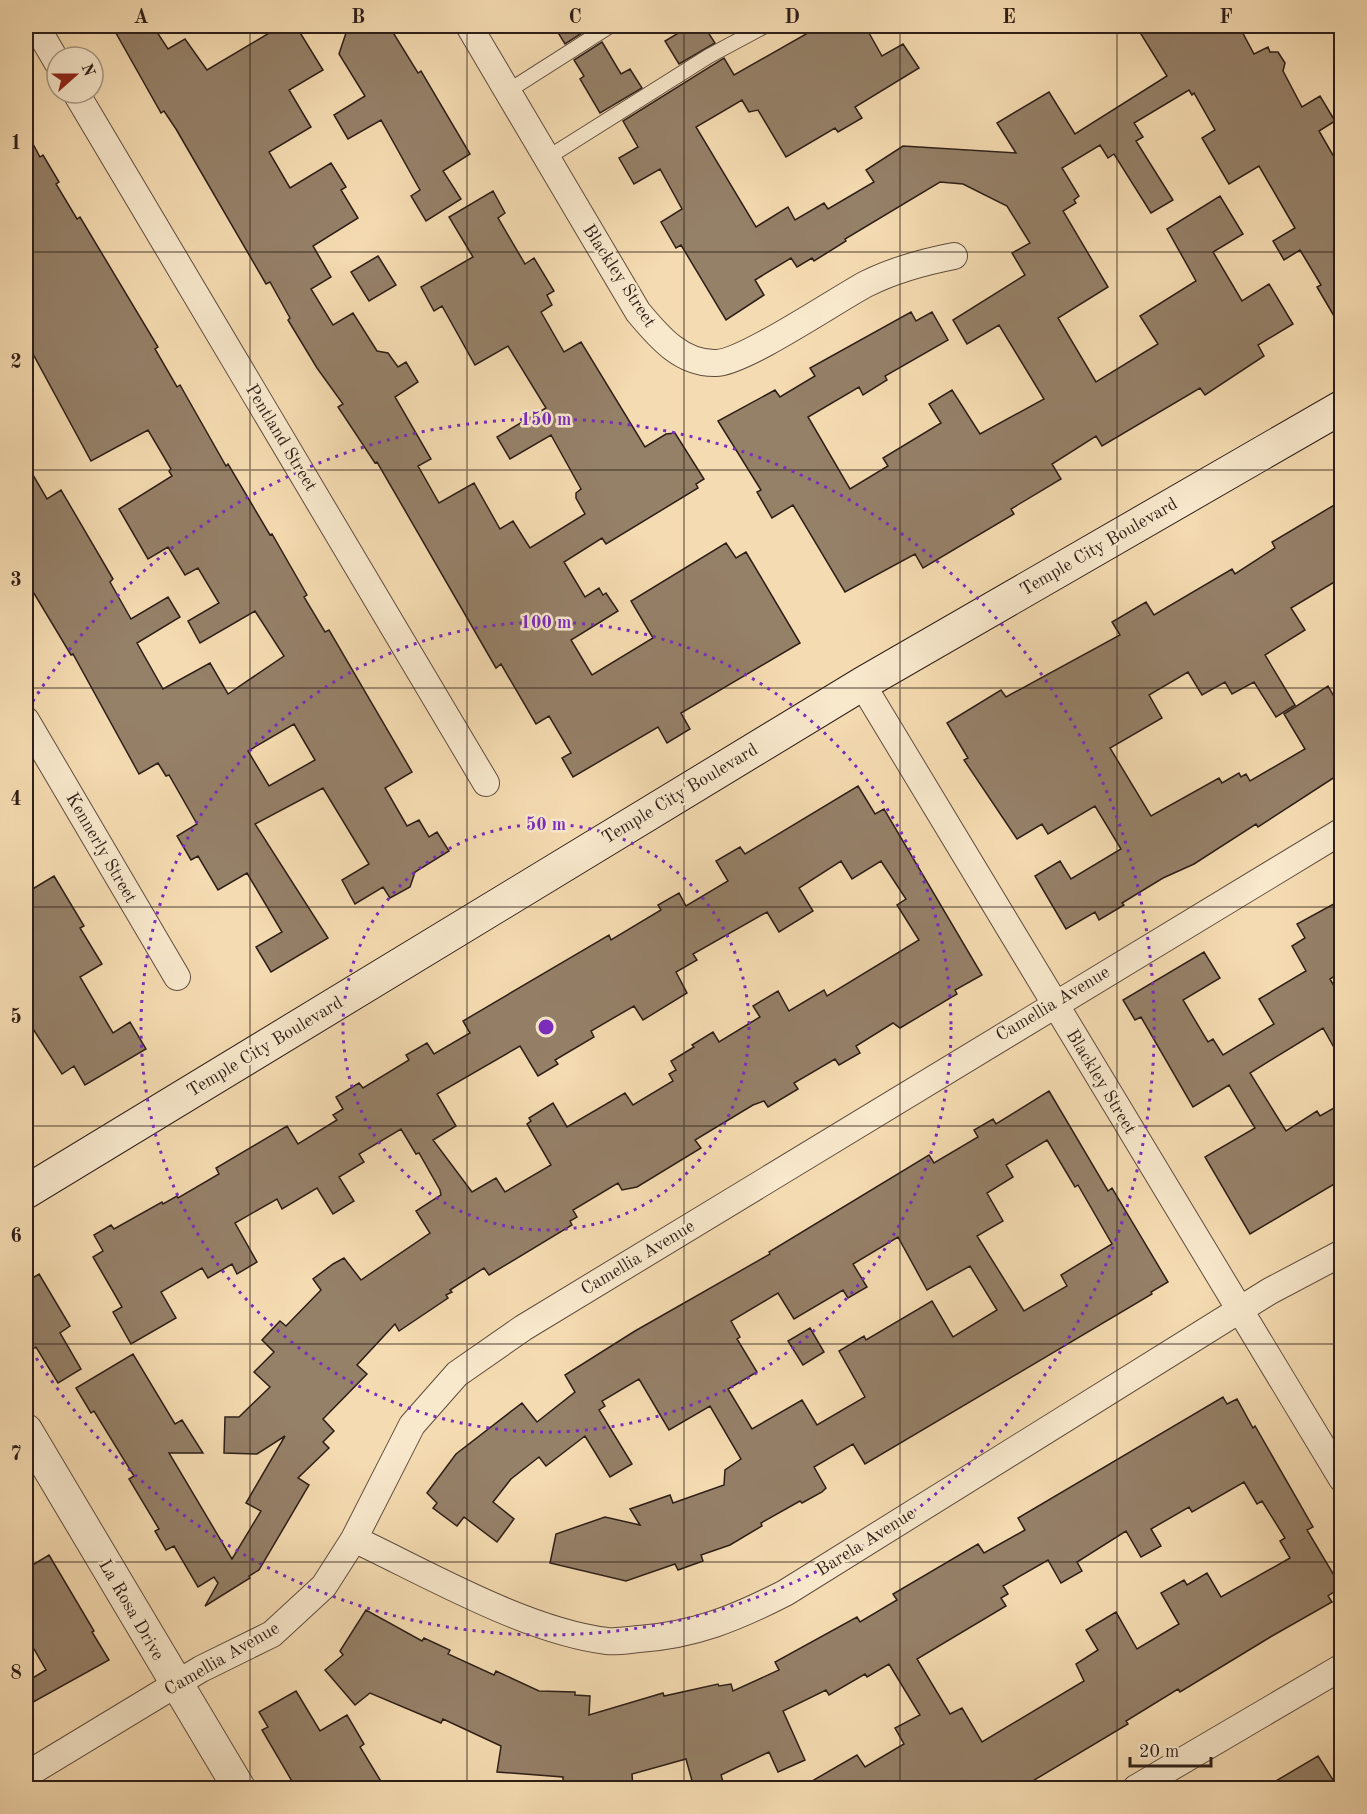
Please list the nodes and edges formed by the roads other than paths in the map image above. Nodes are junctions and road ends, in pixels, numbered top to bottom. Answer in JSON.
{"nodes":[{"id":1,"x":36,"y":26,"type":"edge"},
{"id":2,"x":469,"y":26,"type":"edge"},
{"id":3,"x":610,"y":26,"type":"edge"},
{"id":4,"x":765,"y":26,"type":"edge"},
{"id":5,"x":47,"y":45,"type":"edge"},
{"id":6,"x":508,"y":91,"type":"junction"},
{"id":7,"x":83,"y":105,"type":"edge"},
{"id":8,"x":547,"y":158,"type":"junction"},
{"id":9,"x":954,"y":256,"type":"dead end"},
{"id":10,"x":1341,"y":408,"type":"edge"},
{"id":11,"x":862,"y":684,"type":"junction"},
{"id":12,"x":26,"y":720,"type":"edge"},
{"id":13,"x":486,"y":783,"type":"dead end"},
{"id":14,"x":1341,"y":831,"type":"edge"},
{"id":15,"x":177,"y":977,"type":"dead end"},
{"id":16,"x":1054,"y":1003,"type":"junction"},
{"id":17,"x":26,"y":1192,"type":"edge"},
{"id":18,"x":1341,"y":1253,"type":"edge"},
{"id":19,"x":1239,"y":1311,"type":"junction"},
{"id":20,"x":26,"y":1430,"type":"edge"},
{"id":21,"x":1341,"y":1479,"type":"edge"},
{"id":22,"x":354,"y":1539,"type":"junction"},
{"id":23,"x":1341,"y":1667,"type":"edge"},
{"id":24,"x":176,"y":1685,"type":"junction"},
{"id":25,"x":26,"y":1775,"type":"edge"},
{"id":26,"x":239,"y":1788,"type":"edge"},
{"id":27,"x":1136,"y":1788,"type":"edge"}],
"edges":[{"from":1,"to":5,"type":"street"},
{"from":2,"to":6,"type":"street","name":"Blackley Street"},
{"from":3,"to":6,"type":"lane"},
{"from":4,"to":8,"type":"lane"},
{"from":6,"to":8,"type":"street","name":"Blackley Street"},
{"from":7,"to":13,"type":"street","name":"Pentland Street"},
{"from":8,"to":9,"type":"street","name":"Blackley Street"},
{"from":10,"to":11,"type":"main road","name":"Temple City Boulevard"},
{"from":11,"to":16,"type":"street","name":"Blackley Street"},
{"from":11,"to":17,"type":"main road","name":"Temple City Boulevard"},
{"from":12,"to":15,"type":"street","name":"Kennerly Street"},
{"from":14,"to":16,"type":"street","name":"Camellia Avenue"},
{"from":16,"to":19,"type":"street","name":"Blackley Street"},
{"from":16,"to":22,"type":"street","name":"Camellia Avenue"},
{"from":18,"to":19,"type":"street","name":"Barela Avenue"},
{"from":19,"to":21,"type":"street","name":"Blackley Street"},
{"from":19,"to":22,"type":"street","name":"Barela Avenue"},
{"from":20,"to":24,"type":"street","name":"La Rosa Drive"},
{"from":22,"to":24,"type":"street","name":"Camellia Avenue"},
{"from":23,"to":27,"type":"street"},
{"from":24,"to":25,"type":"street","name":"Camellia Avenue"},
{"from":24,"to":26,"type":"street","name":"La Rosa Drive"}]}
